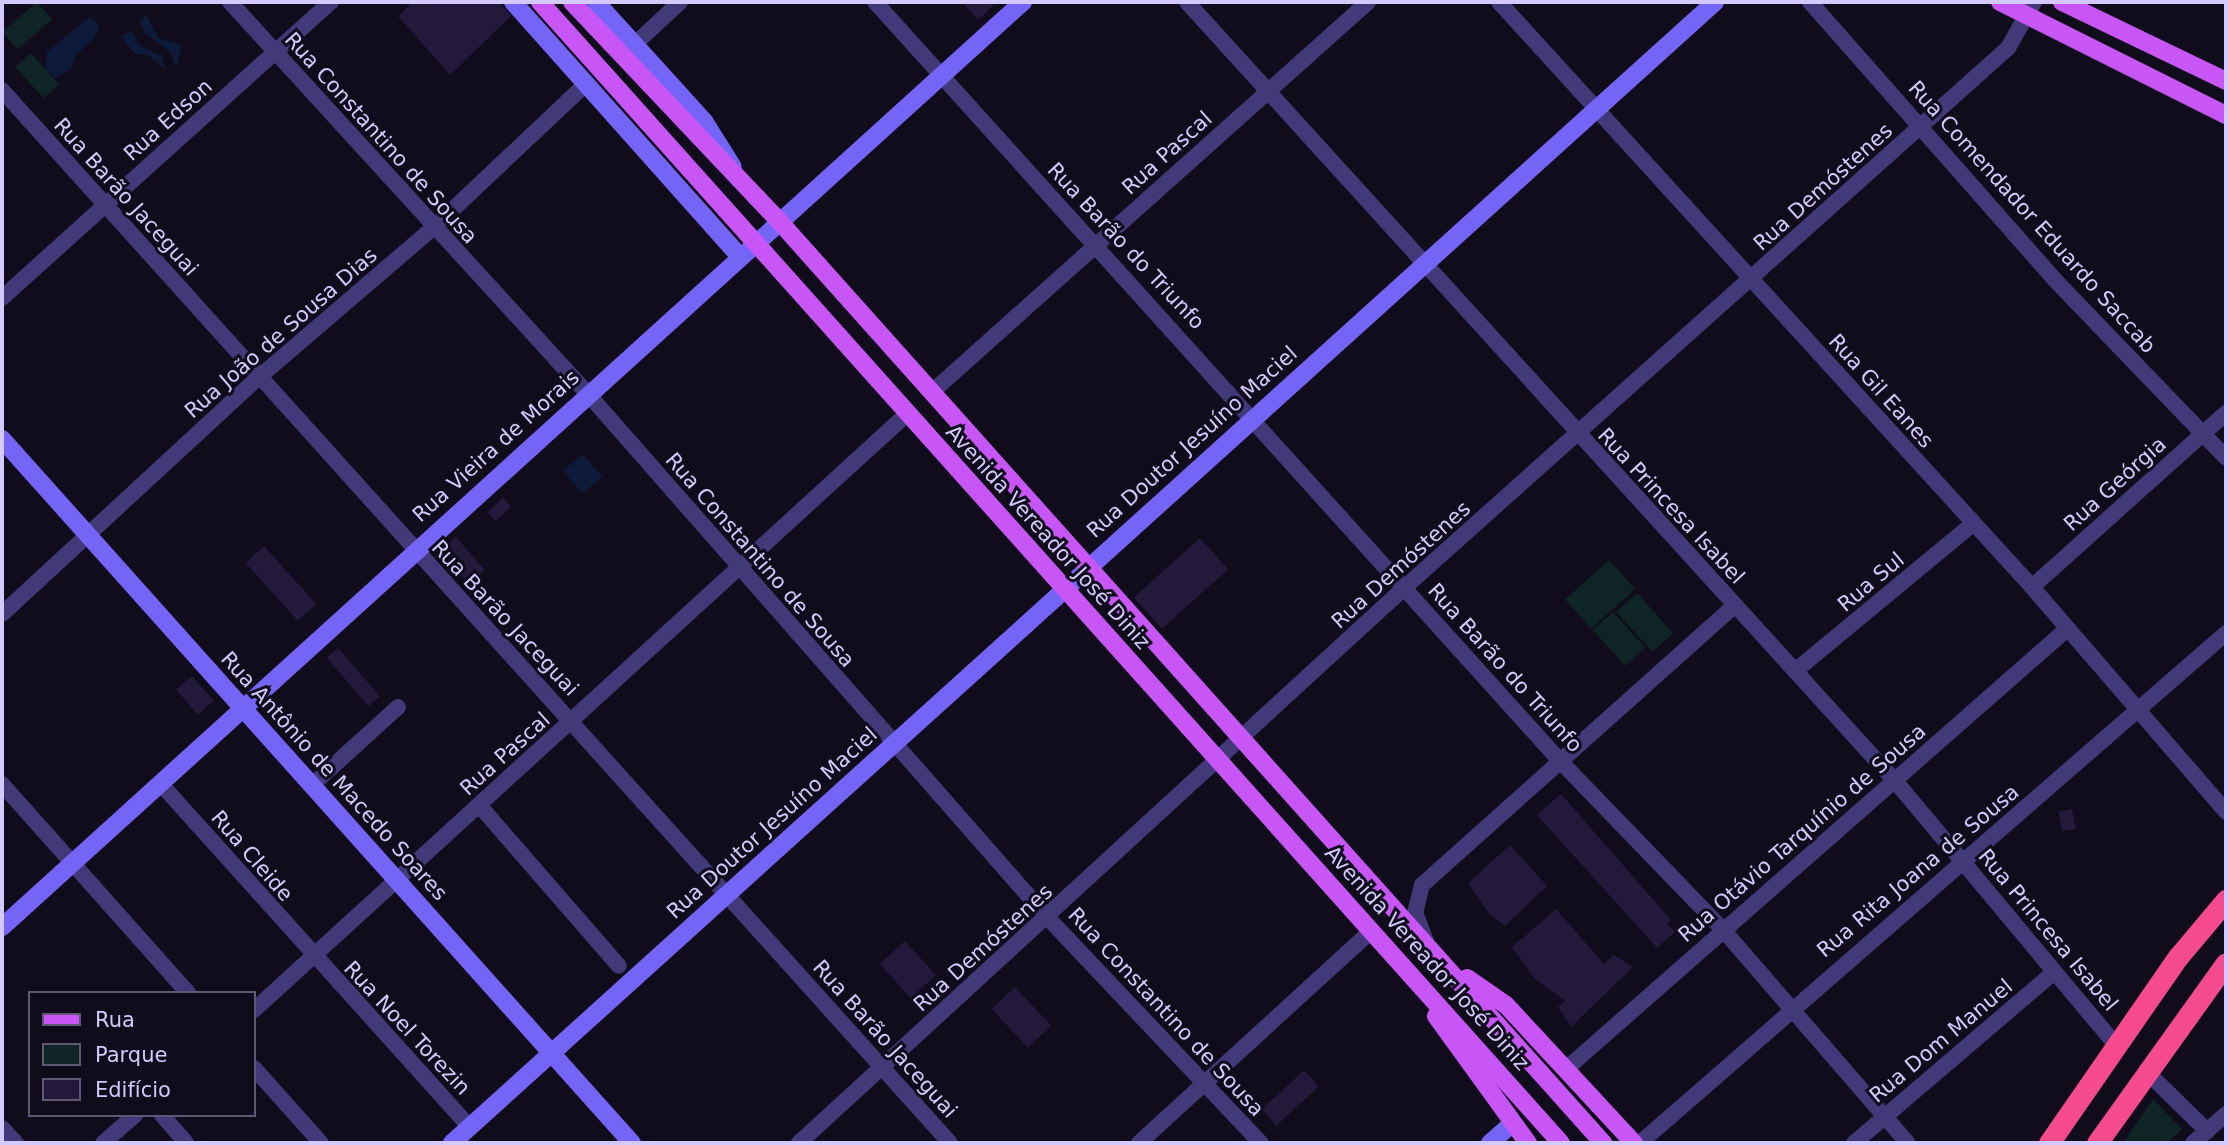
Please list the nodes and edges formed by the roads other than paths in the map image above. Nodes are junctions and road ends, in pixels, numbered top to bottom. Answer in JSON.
{"nodes":[{"id":1,"x":230,"y":2,"type":"edge"},
{"id":2,"x":331,"y":2,"type":"edge"},
{"id":3,"x":513,"y":2,"type":"edge"},
{"id":4,"x":540,"y":2,"type":"edge"},
{"id":5,"x":572,"y":2,"type":"edge"},
{"id":6,"x":596,"y":2,"type":"edge"},
{"id":7,"x":680,"y":2,"type":"edge"},
{"id":8,"x":875,"y":2,"type":"edge"},
{"id":9,"x":1023,"y":2,"type":"edge"},
{"id":10,"x":1186,"y":2,"type":"edge"},
{"id":11,"x":1368,"y":2,"type":"edge"},
{"id":12,"x":1499,"y":2,"type":"edge"},
{"id":13,"x":1715,"y":2,"type":"edge"},
{"id":14,"x":1811,"y":2,"type":"edge"},
{"id":15,"x":2000,"y":2,"type":"edge"},
{"id":16,"x":2062,"y":2,"type":"edge"},
{"id":17,"x":2031,"y":9,"type":"edge"},
{"id":18,"x":635,"y":44,"type":"junction"},
{"id":19,"x":275,"y":52,"type":"junction"},
{"id":20,"x":940,"y":75,"type":"junction"},
{"id":21,"x":2226,"y":81,"type":"edge"},
{"id":22,"x":587,"y":83,"type":"junction"},
{"id":23,"x":2,"y":90,"type":"edge"},
{"id":24,"x":1268,"y":91,"type":"junction"},
{"id":25,"x":1597,"y":108,"type":"junction"},
{"id":26,"x":2226,"y":115,"type":"edge"},
{"id":27,"x":1922,"y":126,"type":"junction"},
{"id":28,"x":737,"y":176,"type":"junction"},
{"id":29,"x":106,"y":205,"type":"junction"},
{"id":30,"x":779,"y":220,"type":"junction"},
{"id":31,"x":432,"y":229,"type":"junction"},
{"id":32,"x":757,"y":240,"type":"junction"},
{"id":33,"x":1096,"y":244,"type":"junction"},
{"id":34,"x":739,"y":256,"type":"junction"},
{"id":35,"x":1424,"y":264,"type":"junction"},
{"id":36,"x":1752,"y":279,"type":"junction"},
{"id":37,"x":2,"y":298,"type":"edge"},
{"id":38,"x":258,"y":378,"type":"junction"},
{"id":39,"x":932,"y":392,"type":"junction"},
{"id":40,"x":588,"y":394,"type":"junction"},
{"id":41,"x":2226,"y":413,"type":"edge"},
{"id":42,"x":907,"y":414,"type":"junction"},
{"id":43,"x":1253,"y":417,"type":"junction"},
{"id":44,"x":2203,"y":433,"type":"junction"},
{"id":45,"x":1578,"y":436,"type":"junction"},
{"id":46,"x":2,"y":439,"type":"edge"},
{"id":47,"x":2226,"y":458,"type":"edge"},
{"id":48,"x":1973,"y":524,"type":"junction"},
{"id":49,"x":89,"y":534,"type":"junction"},
{"id":50,"x":414,"y":551,"type":"junction"},
{"id":51,"x":1090,"y":565,"type":"junction"},
{"id":52,"x":741,"y":569,"type":"junction"},
{"id":53,"x":2032,"y":587,"type":"junction"},
{"id":54,"x":1404,"y":588,"type":"junction"},
{"id":55,"x":1063,"y":589,"type":"junction"},
{"id":56,"x":1734,"y":606,"type":"junction"},
{"id":57,"x":2,"y":614,"type":"edge"},
{"id":58,"x":2067,"y":629,"type":"junction"},
{"id":59,"x":2226,"y":633,"type":"edge"},
{"id":60,"x":1795,"y":671,"type":"junction"},
{"id":61,"x":398,"y":707,"type":"dead end"},
{"id":62,"x":243,"y":708,"type":"junction"},
{"id":63,"x":2138,"y":712,"type":"junction"},
{"id":64,"x":572,"y":721,"type":"junction"},
{"id":65,"x":1244,"y":736,"type":"junction"},
{"id":66,"x":892,"y":745,"type":"junction"},
{"id":67,"x":1218,"y":760,"type":"junction"},
{"id":68,"x":1560,"y":762,"type":"junction"},
{"id":69,"x":1896,"y":782,"type":"junction"},
{"id":70,"x":160,"y":783,"type":"junction"},
{"id":71,"x":2,"y":784,"type":"edge"},
{"id":72,"x":312,"y":785,"type":"junction"},
{"id":73,"x":479,"y":805,"type":"junction"},
{"id":74,"x":2226,"y":812,"type":"edge"},
{"id":75,"x":1962,"y":861,"type":"junction"},
{"id":76,"x":73,"y":862,"type":"junction"},
{"id":77,"x":397,"y":881,"type":"junction"},
{"id":78,"x":727,"y":896,"type":"junction"},
{"id":79,"x":2226,"y":900,"type":"edge"},
{"id":80,"x":1048,"y":918,"type":"junction"},
{"id":81,"x":2,"y":927,"type":"edge"},
{"id":82,"x":1371,"y":931,"type":"junction"},
{"id":83,"x":1725,"y":932,"type":"junction"},
{"id":84,"x":1427,"y":943,"type":"junction"},
{"id":85,"x":313,"y":957,"type":"junction"},
{"id":86,"x":1441,"y":959,"type":"junction"},
{"id":87,"x":2226,"y":963,"type":"edge"},
{"id":88,"x":619,"y":966,"type":"dead end"},
{"id":89,"x":2054,"y":972,"type":"junction"},
{"id":90,"x":186,"y":991,"type":"edge"},
{"id":91,"x":1429,"y":996,"type":"junction"},
{"id":92,"x":256,"y":1008,"type":"edge"},
{"id":93,"x":1790,"y":1008,"type":"junction"},
{"id":94,"x":2116,"y":1045,"type":"junction"},
{"id":95,"x":551,"y":1054,"type":"junction"},
{"id":96,"x":883,"y":1065,"type":"junction"},
{"id":97,"x":1566,"y":1069,"type":"junction"},
{"id":98,"x":256,"y":1070,"type":"edge"},
{"id":99,"x":2146,"y":1071,"type":"junction"},
{"id":100,"x":1207,"y":1083,"type":"junction"},
{"id":101,"x":2226,"y":1114,"type":"edge"},
{"id":102,"x":133,"y":1117,"type":"edge"},
{"id":103,"x":164,"y":1117,"type":"edge"},
{"id":104,"x":1883,"y":1118,"type":"junction"},
{"id":105,"x":1511,"y":1125,"type":"junction"},
{"id":106,"x":470,"y":1127,"type":"junction"},
{"id":107,"x":2,"y":1128,"type":"edge"},
{"id":108,"x":2207,"y":1131,"type":"junction"},
{"id":109,"x":16,"y":1143,"type":"edge"},
{"id":110,"x":103,"y":1143,"type":"edge"},
{"id":111,"x":186,"y":1143,"type":"edge"},
{"id":112,"x":321,"y":1143,"type":"edge"},
{"id":113,"x":452,"y":1143,"type":"edge"},
{"id":114,"x":632,"y":1143,"type":"edge"},
{"id":115,"x":799,"y":1143,"type":"edge"},
{"id":116,"x":950,"y":1143,"type":"edge"},
{"id":117,"x":1139,"y":1143,"type":"edge"},
{"id":118,"x":1261,"y":1143,"type":"edge"},
{"id":119,"x":1490,"y":1143,"type":"edge"},
{"id":120,"x":1528,"y":1143,"type":"edge"},
{"id":121,"x":1562,"y":1143,"type":"edge"},
{"id":122,"x":1603,"y":1143,"type":"edge"},
{"id":123,"x":1634,"y":1143,"type":"edge"},
{"id":124,"x":1640,"y":1143,"type":"edge"},
{"id":125,"x":1854,"y":1143,"type":"edge"},
{"id":126,"x":1908,"y":1143,"type":"edge"},
{"id":127,"x":2049,"y":1143,"type":"edge"},
{"id":128,"x":2097,"y":1143,"type":"edge"},
{"id":129,"x":2193,"y":1143,"type":"edge"}],
"edges":[{"from":1,"to":19,"type":"street","name":"Rua Constantino de Sousa"},
{"from":2,"to":19,"type":"street","name":"Rua Edson"},
{"from":3,"to":22,"type":"street"},
{"from":4,"to":32,"type":"main road","name":"Avenida Vereador José Diniz"},
{"from":5,"to":28,"type":"main road","name":"Avenida Vereador José Diniz"},
{"from":6,"to":18,"type":"street","name":"Avenida Vereador José Diniz"},
{"from":7,"to":18,"type":"street"},
{"from":8,"to":20,"type":"street","name":"Rua Barão do Triunfo"},
{"from":9,"to":20,"type":"street","name":"Rua Vieira de Morais"},
{"from":10,"to":24,"type":"street","name":"Rua Princesa Isabel"},
{"from":11,"to":24,"type":"street","name":"Rua Pascal"},
{"from":12,"to":25,"type":"street","name":"Rua Gil Eanes"},
{"from":13,"to":25,"type":"street","name":"Rua Doutor Jesuíno Maciel"},
{"from":14,"to":27,"type":"street","name":"Rua Comendador Eduardo Saccab"},
{"from":15,"to":17,"type":"main road"},
{"from":16,"to":21,"type":"main road"},
{"from":17,"to":26,"type":"main road"},
{"from":17,"to":27,"type":"street","name":"Rua Demóstenes"},
{"from":18,"to":28,"type":"street","name":"Avenida Vereador José Diniz"},
{"from":19,"to":29,"type":"street","name":"Rua Edson"},
{"from":19,"to":31,"type":"street","name":"Rua Constantino de Sousa"},
{"from":20,"to":30,"type":"street","name":"Rua Vieira de Morais"},
{"from":20,"to":33,"type":"street","name":"Rua Barão do Triunfo"},
{"from":22,"to":31,"type":"street","name":"Rua João de Sousa Dias"},
{"from":22,"to":34,"type":"street"},
{"from":23,"to":29,"type":"street","name":"Rua Barão Jaceguai"},
{"from":24,"to":33,"type":"street","name":"Rua Pascal"},
{"from":24,"to":35,"type":"street","name":"Rua Princesa Isabel"},
{"from":25,"to":35,"type":"street","name":"Rua Doutor Jesuíno Maciel"},
{"from":25,"to":36,"type":"street","name":"Rua Gil Eanes"},
{"from":27,"to":36,"type":"street","name":"Rua Demóstenes"},
{"from":27,"to":44,"type":"street","name":"Rua Comendador Eduardo Saccab"},
{"from":28,"to":30,"type":"main road","name":"Avenida Vereador José Diniz"},
{"from":29,"to":37,"type":"street","name":"Rua Edson"},
{"from":29,"to":38,"type":"street","name":"Rua Barão Jaceguai"},
{"from":30,"to":32,"type":"street","name":"Rua Vieira de Morais"},
{"from":30,"to":39,"type":"main road","name":"Avenida Vereador José Diniz"},
{"from":31,"to":38,"type":"street","name":"Rua João de Sousa Dias"},
{"from":31,"to":40,"type":"street","name":"Rua Constantino de Sousa"},
{"from":32,"to":34,"type":"street","name":"Rua Vieira de Morais"},
{"from":32,"to":42,"type":"main road","name":"Avenida Vereador José Diniz"},
{"from":33,"to":39,"type":"street","name":"Rua Pascal"},
{"from":33,"to":43,"type":"street","name":"Rua Barão do Triunfo"},
{"from":34,"to":40,"type":"street","name":"Rua Vieira de Morais"},
{"from":35,"to":43,"type":"street","name":"Rua Doutor Jesuíno Maciel"},
{"from":35,"to":45,"type":"street","name":"Rua Princesa Isabel"},
{"from":36,"to":45,"type":"street","name":"Rua Demóstenes"},
{"from":36,"to":48,"type":"street","name":"Rua Gil Eanes"},
{"from":38,"to":49,"type":"street","name":"Rua João de Sousa Dias"},
{"from":38,"to":50,"type":"street","name":"Rua Barão Jaceguai"},
{"from":39,"to":51,"type":"main road","name":"Avenida Vereador José Diniz"},
{"from":40,"to":50,"type":"street","name":"Rua Vieira de Morais"},
{"from":40,"to":52,"type":"street","name":"Rua Constantino de Sousa"},
{"from":41,"to":44,"type":"street","name":"Rua Geórgia"},
{"from":42,"to":52,"type":"street","name":"Rua Pascal"},
{"from":42,"to":55,"type":"main road","name":"Avenida Vereador José Diniz"},
{"from":43,"to":51,"type":"street","name":"Rua Doutor Jesuíno Maciel"},
{"from":43,"to":54,"type":"street","name":"Rua Barão do Triunfo"},
{"from":44,"to":47,"type":"street","name":"Rua Comendador Eduardo Saccab"},
{"from":44,"to":53,"type":"street","name":"Rua Geórgia"},
{"from":45,"to":54,"type":"street","name":"Rua Demóstenes"},
{"from":45,"to":56,"type":"street","name":"Rua Princesa Isabel"},
{"from":46,"to":49,"type":"street","name":"Rua Antônio de Macedo Soares"},
{"from":48,"to":53,"type":"street","name":"Rua Gil Eanes"},
{"from":48,"to":60,"type":"street","name":"Rua Sul"},
{"from":49,"to":57,"type":"street","name":"Rua João de Sousa Dias"},
{"from":49,"to":62,"type":"street","name":"Rua Antônio de Macedo Soares"},
{"from":50,"to":62,"type":"street","name":"Rua Vieira de Morais"},
{"from":50,"to":64,"type":"street","name":"Rua Barão Jaceguai"},
{"from":51,"to":55,"type":"street","name":"Rua Doutor Jesuíno Maciel"},
{"from":51,"to":65,"type":"main road","name":"Avenida Vereador José Diniz"},
{"from":52,"to":64,"type":"street","name":"Rua Pascal"},
{"from":52,"to":66,"type":"street","name":"Rua Constantino de Sousa"},
{"from":53,"to":58,"type":"street","name":"Rua Gil Eanes"},
{"from":54,"to":65,"type":"street","name":"Rua Demóstenes"},
{"from":54,"to":68,"type":"street","name":"Rua Barão do Triunfo"},
{"from":55,"to":66,"type":"street","name":"Rua Doutor Jesuíno Maciel"},
{"from":55,"to":67,"type":"main road","name":"Avenida Vereador José Diniz"},
{"from":56,"to":60,"type":"street","name":"Rua Princesa Isabel"},
{"from":56,"to":68,"type":"street"},
{"from":58,"to":63,"type":"street","name":"Rua Gil Eanes"},
{"from":58,"to":69,"type":"street","name":"Rua Otávio Tarquínio de Sousa"},
{"from":59,"to":63,"type":"street","name":"Rua Rita Joana de Sousa"},
{"from":60,"to":69,"type":"street","name":"Rua Princesa Isabel"},
{"from":61,"to":72,"type":"street"},
{"from":62,"to":70,"type":"street","name":"Rua Vieira de Morais"},
{"from":62,"to":72,"type":"street","name":"Rua Antônio de Macedo Soares"},
{"from":63,"to":74,"type":"street","name":"Rua Gil Eanes"},
{"from":63,"to":75,"type":"street","name":"Rua Rita Joana de Sousa"},
{"from":64,"to":73,"type":"street","name":"Rua Pascal"},
{"from":64,"to":78,"type":"street","name":"Rua Barão Jaceguai"},
{"from":65,"to":67,"type":"street","name":"Rua Demóstenes"},
{"from":65,"to":84,"type":"main road","name":"Avenida Vereador José Diniz"},
{"from":66,"to":78,"type":"street","name":"Rua Doutor Jesuíno Maciel"},
{"from":66,"to":80,"type":"street","name":"Rua Constantino de Sousa"},
{"from":67,"to":80,"type":"street","name":"Rua Demóstenes"},
{"from":67,"to":82,"type":"main road","name":"Avenida Vereador José Diniz"},
{"from":68,"to":83,"type":"street","name":"Rua Barão do Triunfo"},
{"from":68,"to":84,"type":"street"},
{"from":69,"to":75,"type":"street","name":"Rua Princesa Isabel"},
{"from":69,"to":83,"type":"street","name":"Rua Otávio Tarquínio de Sousa"},
{"from":70,"to":76,"type":"street","name":"Rua Vieira de Morais"},
{"from":70,"to":85,"type":"street","name":"Rua Cleide"},
{"from":71,"to":76,"type":"street"},
{"from":72,"to":77,"type":"street","name":"Rua Antônio de Macedo Soares"},
{"from":73,"to":77,"type":"street","name":"Rua Pascal"},
{"from":73,"to":88,"type":"street"},
{"from":75,"to":89,"type":"street","name":"Rua Princesa Isabel"},
{"from":75,"to":93,"type":"street","name":"Rua Rita Joana de Sousa"},
{"from":76,"to":81,"type":"street","name":"Rua Vieira de Morais"},
{"from":76,"to":90,"type":"street"},
{"from":77,"to":85,"type":"street","name":"Rua Pascal"},
{"from":77,"to":95,"type":"street","name":"Rua Antônio de Macedo Soares"},
{"from":78,"to":95,"type":"street","name":"Rua Doutor Jesuíno Maciel"},
{"from":78,"to":96,"type":"street","name":"Rua Barão Jaceguai"},
{"from":79,"to":94,"type":"highway"},
{"from":80,"to":96,"type":"street","name":"Rua Demóstenes"},
{"from":80,"to":100,"type":"street","name":"Rua Constantino de Sousa"},
{"from":82,"to":91,"type":"main road","name":"Avenida Vereador José Diniz"},
{"from":82,"to":100,"type":"street"},
{"from":83,"to":93,"type":"street","name":"Rua Barão do Triunfo"},
{"from":83,"to":97,"type":"street","name":"Rua Otávio Tarquínio de Sousa"},
{"from":84,"to":86,"type":"main road","name":"Avenida Vereador José Diniz"},
{"from":85,"to":92,"type":"street","name":"Rua Pascal"},
{"from":85,"to":106,"type":"street","name":"Rua Noel Torezin"},
{"from":86,"to":97,"type":"main road"},
{"from":86,"to":122,"type":"main road","name":"Avenida Vereador José Diniz"},
{"from":87,"to":99,"type":"highway"},
{"from":89,"to":94,"type":"street","name":"Rua Princesa Isabel"},
{"from":89,"to":104,"type":"street","name":"Rua Dom Manuel"},
{"from":91,"to":105,"type":"main road"},
{"from":91,"to":121,"type":"main road","name":"Avenida Vereador José Diniz"},
{"from":93,"to":104,"type":"street","name":"Rua Barão do Triunfo"},
{"from":93,"to":124,"type":"street","name":"Rua Rita Joana de Sousa"},
{"from":94,"to":127,"type":"highway"},
{"from":95,"to":106,"type":"street","name":"Rua Doutor Jesuíno Maciel"},
{"from":95,"to":114,"type":"street","name":"Rua Antônio de Macedo Soares"},
{"from":96,"to":115,"type":"street","name":"Rua Demóstenes"},
{"from":96,"to":116,"type":"street","name":"Rua Barão Jaceguai"},
{"from":97,"to":123,"type":"main road"},
{"from":98,"to":112,"type":"street"},
{"from":99,"to":108,"type":"street"},
{"from":99,"to":128,"type":"highway"},
{"from":100,"to":117,"type":"street"},
{"from":100,"to":118,"type":"street","name":"Rua Constantino de Sousa"},
{"from":101,"to":108,"type":"street"},
{"from":102,"to":110,"type":"street"},
{"from":103,"to":111,"type":"street"},
{"from":104,"to":125,"type":"street","name":"Rua Dom Manuel"},
{"from":104,"to":126,"type":"street","name":"Rua Barão do Triunfo"},
{"from":105,"to":119,"type":"street"},
{"from":105,"to":120,"type":"main road"},
{"from":106,"to":113,"type":"street","name":"Rua Doutor Jesuíno Maciel"},
{"from":107,"to":109,"type":"street"},
{"from":108,"to":129,"type":"street"}]}
